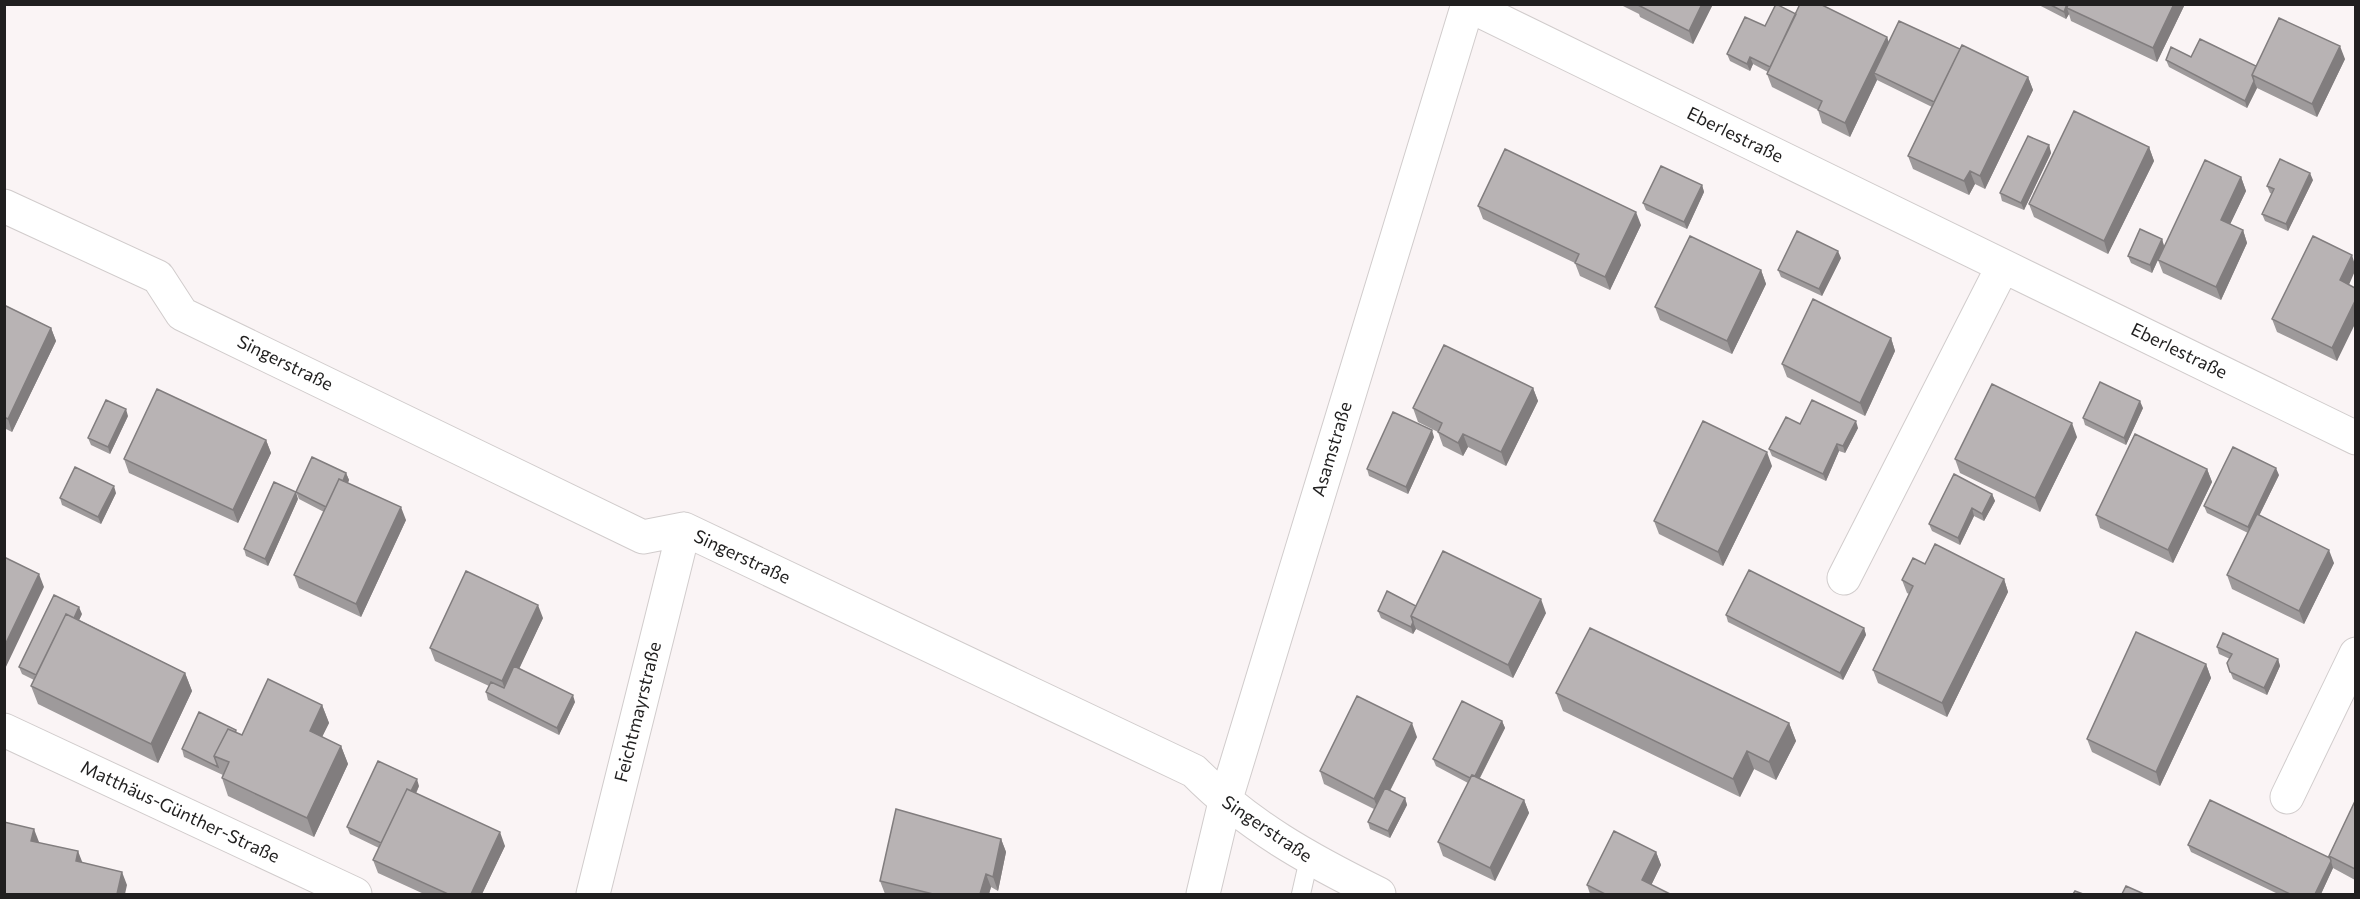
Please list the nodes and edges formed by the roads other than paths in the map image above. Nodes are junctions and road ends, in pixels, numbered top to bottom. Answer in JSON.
{"nodes":[{"id":1,"x":1468,"y":5,"type":"edge"},
{"id":2,"x":4,"y":206,"type":"edge"},
{"id":3,"x":2003,"y":266,"type":"junction"},
{"id":4,"x":2355,"y":438,"type":"edge"},
{"id":5,"x":684,"y":529,"type":"junction"},
{"id":6,"x":1844,"y":578,"type":"dead end"},
{"id":7,"x":2355,"y":654,"type":"edge"},
{"id":8,"x":4,"y":730,"type":"edge"},
{"id":9,"x":2287,"y":797,"type":"dead end"},
{"id":10,"x":1225,"y":802,"type":"junction"},
{"id":11,"x":1309,"y":859,"type":"junction"},
{"id":12,"x":355,"y":894,"type":"edge"},
{"id":13,"x":593,"y":894,"type":"edge"},
{"id":14,"x":1203,"y":894,"type":"edge"},
{"id":15,"x":1302,"y":894,"type":"edge"},
{"id":16,"x":1378,"y":894,"type":"edge"}],
"edges":[{"from":1,"to":3,"type":"street","name":"Eberlestraße"},
{"from":1,"to":10,"type":"street","name":"Asamstraße"},
{"from":2,"to":5,"type":"street","name":"Singerstraße"},
{"from":3,"to":4,"type":"street","name":"Eberlestraße"},
{"from":3,"to":6,"type":"street"},
{"from":5,"to":10,"type":"street","name":"Singerstraße"},
{"from":5,"to":13,"type":"street","name":"Feichtmayrstraße"},
{"from":7,"to":9,"type":"street"},
{"from":8,"to":12,"type":"street","name":"Matthäus-Günther-Straße"},
{"from":10,"to":11,"type":"street","name":"Singerstraße"},
{"from":10,"to":14,"type":"street","name":"Asamstraße"},
{"from":11,"to":15,"type":"lane"},
{"from":11,"to":16,"type":"street","name":"Singerstraße"}]}
